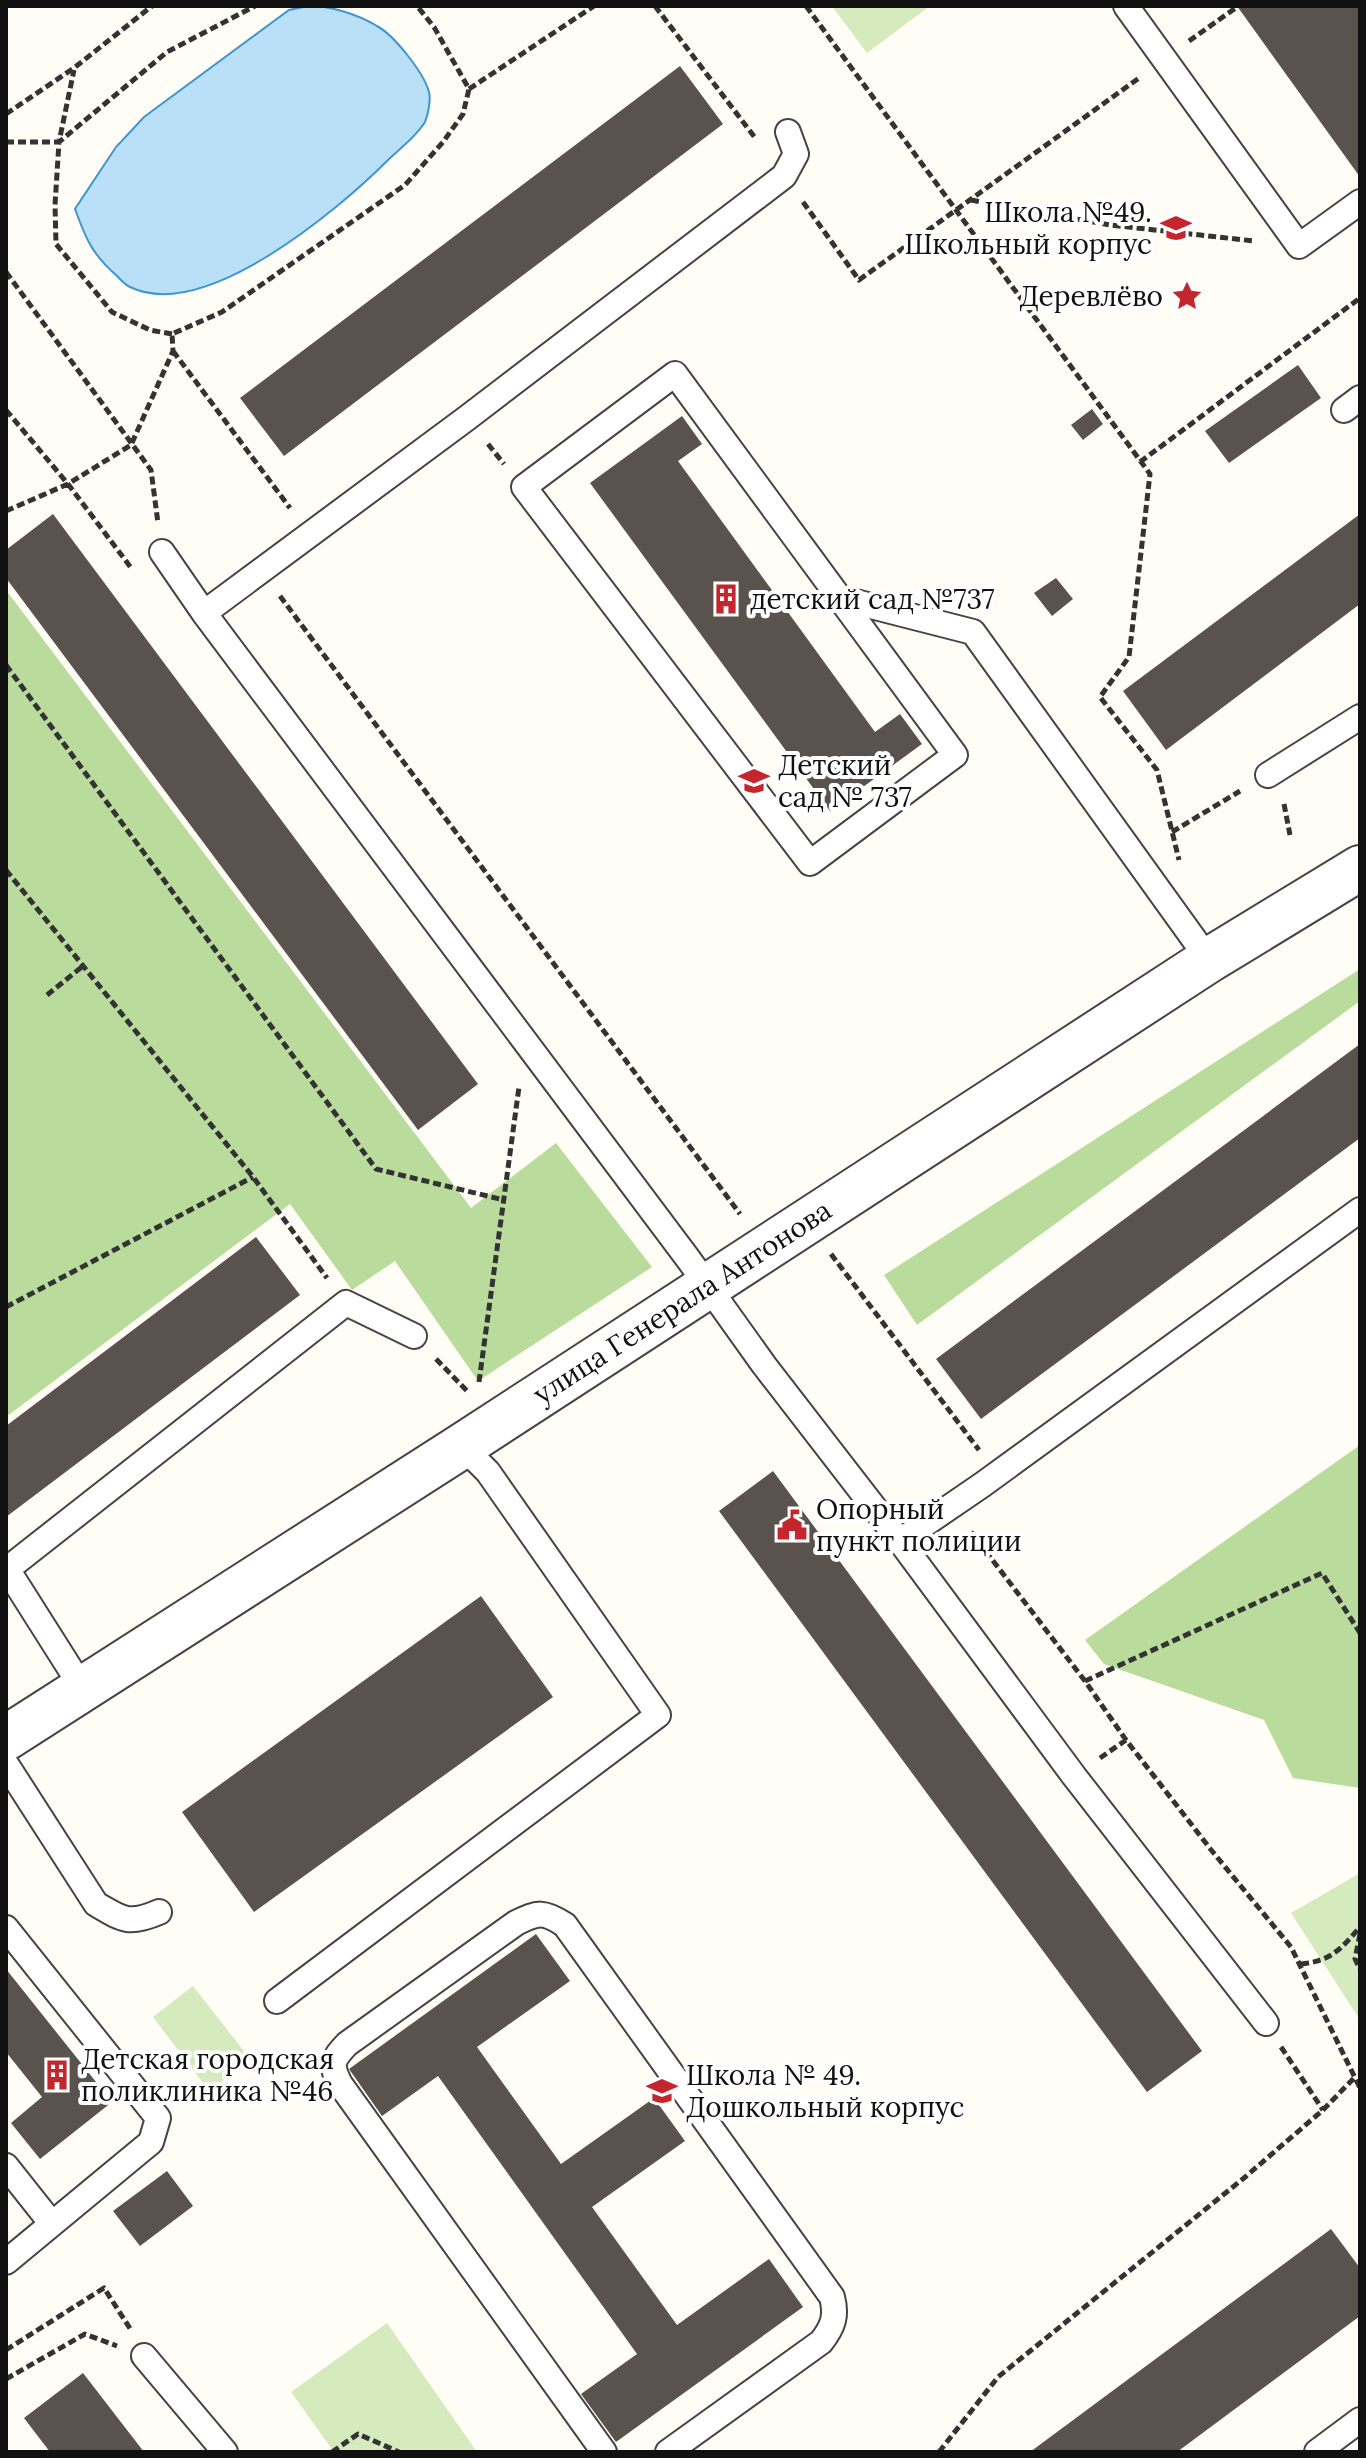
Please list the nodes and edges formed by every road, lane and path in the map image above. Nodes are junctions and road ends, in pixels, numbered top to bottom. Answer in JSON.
{"nodes":[{"id":1,"x":152,"y":6,"type":"edge"},
{"id":2,"x":255,"y":6,"type":"edge"},
{"id":3,"x":428,"y":6,"type":"edge"},
{"id":4,"x":594,"y":6,"type":"edge"},
{"id":5,"x":655,"y":6,"type":"edge"},
{"id":6,"x":806,"y":6,"type":"edge"},
{"id":7,"x":1126,"y":6,"type":"edge"},
{"id":8,"x":1237,"y":7,"type":"edge"},
{"id":9,"x":420,"y":9,"type":"edge"},
{"id":10,"x":1164,"y":59,"type":"junction"},
{"id":11,"x":74,"y":68,"type":"junction"},
{"id":12,"x":469,"y":89,"type":"junction"},
{"id":13,"x":6,"y":114,"type":"edge"},
{"id":14,"x":788,"y":132,"type":"dead end"},
{"id":15,"x":6,"y":142,"type":"edge"},
{"id":16,"x":59,"y":142,"type":"junction"},
{"id":17,"x":784,"y":176,"type":"junction"},
{"id":18,"x":970,"y":200,"type":"junction"},
{"id":19,"x":1360,"y":202,"type":"edge"},
{"id":20,"x":957,"y":209,"type":"junction"},
{"id":21,"x":1299,"y":246,"type":"junction"},
{"id":22,"x":6,"y":272,"type":"edge"},
{"id":23,"x":1360,"y":298,"type":"edge"},
{"id":24,"x":172,"y":334,"type":"junction"},
{"id":25,"x":173,"y":351,"type":"junction"},
{"id":26,"x":6,"y":410,"type":"edge"},
{"id":27,"x":131,"y":445,"type":"junction"},
{"id":28,"x":1140,"y":462,"type":"junction"},
{"id":29,"x":68,"y":484,"type":"junction"},
{"id":30,"x":6,"y":511,"type":"edge"},
{"id":31,"x":310,"y":534,"type":"junction"},
{"id":32,"x":162,"y":552,"type":"joint"},
{"id":33,"x":121,"y":555,"type":"dead end"},
{"id":34,"x":261,"y":571,"type":"junction"},
{"id":35,"x":840,"y":598,"type":"junction"},
{"id":36,"x":204,"y":613,"type":"junction"},
{"id":37,"x":6,"y":665,"type":"edge"},
{"id":38,"x":1360,"y":717,"type":"edge"},
{"id":39,"x":1268,"y":775,"type":"joint"},
{"id":40,"x":1172,"y":832,"type":"junction"},
{"id":41,"x":1360,"y":868,"type":"edge"},
{"id":42,"x":6,"y":870,"type":"edge"},
{"id":43,"x":1183,"y":874,"type":"dead end"},
{"id":44,"x":1209,"y":960,"type":"junction"},
{"id":45,"x":83,"y":966,"type":"junction"},
{"id":46,"x":47,"y":995,"type":"dead end"},
{"id":47,"x":520,"y":1082,"type":"dead end"},
{"id":48,"x":253,"y":1177,"type":"junction"},
{"id":49,"x":504,"y":1200,"type":"junction"},
{"id":50,"x":1360,"y":1210,"type":"edge"},
{"id":51,"x":745,"y":1221,"type":"dead end"},
{"id":52,"x":831,"y":1253,"type":"dead end"},
{"id":53,"x":706,"y":1286,"type":"junction"},
{"id":54,"x":346,"y":1303,"type":"junction"},
{"id":55,"x":6,"y":1307,"type":"edge"},
{"id":56,"x":414,"y":1336,"type":"joint"},
{"id":57,"x":479,"y":1386,"type":"dead end"},
{"id":58,"x":477,"y":1402,"type":"dead end"},
{"id":59,"x":462,"y":1446,"type":"junction"},
{"id":60,"x":996,"y":1473,"type":"junction"},
{"id":61,"x":951,"y":1506,"type":"junction"},
{"id":62,"x":900,"y":1541,"type":"junction"},
{"id":63,"x":6,"y":1569,"type":"edge"},
{"id":64,"x":1360,"y":1633,"type":"edge"},
{"id":65,"x":1085,"y":1681,"type":"junction"},
{"id":66,"x":83,"y":1689,"type":"junction"},
{"id":67,"x":6,"y":1738,"type":"edge"},
{"id":68,"x":6,"y":1764,"type":"edge"},
{"id":69,"x":159,"y":1912,"type":"dead end"},
{"id":70,"x":1360,"y":1927,"type":"edge"},
{"id":71,"x":6,"y":1928,"type":"edge"},
{"id":72,"x":1360,"y":1934,"type":"edge"},
{"id":73,"x":1301,"y":1964,"type":"junction"},
{"id":74,"x":1360,"y":1969,"type":"edge"},
{"id":75,"x":277,"y":2001,"type":"dead end"},
{"id":76,"x":1266,"y":2023,"type":"joint"},
{"id":77,"x":1356,"y":2076,"type":"junction"},
{"id":78,"x":1360,"y":2088,"type":"edge"},
{"id":79,"x":1323,"y":2110,"type":"junction"},
{"id":80,"x":6,"y":2166,"type":"edge"},
{"id":81,"x":52,"y":2224,"type":"junction"},
{"id":82,"x":6,"y":2262,"type":"edge"},
{"id":83,"x":128,"y":2323,"type":"dead end"},
{"id":84,"x":6,"y":2350,"type":"edge"},
{"id":85,"x":144,"y":2356,"type":"joint"},
{"id":86,"x":6,"y":2379,"type":"edge"},
{"id":87,"x":1360,"y":2420,"type":"edge"},
{"id":88,"x":225,"y":2452,"type":"edge"},
{"id":89,"x":332,"y":2452,"type":"edge"},
{"id":90,"x":399,"y":2452,"type":"edge"},
{"id":91,"x":604,"y":2452,"type":"edge"},
{"id":92,"x":668,"y":2452,"type":"edge"},
{"id":93,"x":939,"y":2452,"type":"edge"},
{"id":94,"x":1317,"y":2452,"type":"edge"}],
"edges":[{"from":1,"to":11,"type":"path"},
{"from":2,"to":16,"type":"path"},
{"from":3,"to":9,"type":"path"},
{"from":4,"to":12,"type":"path"},
{"from":5,"to":17,"type":"path"},
{"from":6,"to":20,"type":"path"},
{"from":7,"to":10,"type":"lane"},
{"from":8,"to":10,"type":"path"},
{"from":9,"to":12,"type":"path"},
{"from":10,"to":18,"type":"path"},
{"from":10,"to":21,"type":"lane"},
{"from":11,"to":13,"type":"path"},
{"from":11,"to":16,"type":"path"},
{"from":12,"to":24,"type":"path"},
{"from":14,"to":17,"type":"lane"},
{"from":15,"to":16,"type":"path"},
{"from":16,"to":24,"type":"path"},
{"from":17,"to":20,"type":"path"},
{"from":17,"to":31,"type":"lane"},
{"from":18,"to":20,"type":"path"},
{"from":18,"to":21,"type":"path"},
{"from":19,"to":21,"type":"lane"},
{"from":20,"to":28,"type":"path"},
{"from":22,"to":27,"type":"path"},
{"from":23,"to":28,"type":"path"},
{"from":24,"to":25,"type":"path"},
{"from":25,"to":27,"type":"path"},
{"from":25,"to":31,"type":"path"},
{"from":26,"to":29,"type":"path"},
{"from":27,"to":29,"type":"path"},
{"from":27,"to":32,"type":"path"},
{"from":28,"to":40,"type":"path"},
{"from":29,"to":30,"type":"path"},
{"from":29,"to":33,"type":"path"},
{"from":31,"to":34,"type":"lane"},
{"from":32,"to":36,"type":"lane"},
{"from":34,"to":36,"type":"lane"},
{"from":34,"to":51,"type":"path"},
{"from":35,"to":35,"type":"lane"},
{"from":35,"to":44,"type":"lane"},
{"from":36,"to":53,"type":"lane"},
{"from":37,"to":49,"type":"path"},
{"from":38,"to":39,"type":"lane"},
{"from":39,"to":40,"type":"path"},
{"from":40,"to":43,"type":"path"},
{"from":41,"to":44,"type":"street","name":"улица Генерала Антонова"},
{"from":42,"to":45,"type":"path"},
{"from":44,"to":53,"type":"street","name":"улица Генерала Антонова"},
{"from":45,"to":46,"type":"path"},
{"from":45,"to":48,"type":"path"},
{"from":47,"to":49,"type":"path"},
{"from":48,"to":54,"type":"path"},
{"from":48,"to":55,"type":"path"},
{"from":49,"to":57,"type":"path"},
{"from":50,"to":60,"type":"lane"},
{"from":52,"to":60,"type":"path"},
{"from":53,"to":59,"type":"street","name":"улица Генерала Антонова"},
{"from":53,"to":62,"type":"lane"},
{"from":54,"to":56,"type":"lane"},
{"from":54,"to":63,"type":"lane"},
{"from":56,"to":58,"type":"path"},
{"from":59,"to":66,"type":"street","name":"улица Генерала Антонова"},
{"from":59,"to":75,"type":"lane"},
{"from":60,"to":61,"type":"lane"},
{"from":61,"to":62,"type":"lane"},
{"from":61,"to":65,"type":"path"},
{"from":62,"to":76,"type":"lane"},
{"from":63,"to":66,"type":"lane"},
{"from":64,"to":65,"type":"path"},
{"from":65,"to":73,"type":"path"},
{"from":66,"to":67,"type":"street","name":"улица Генерала Антонова"},
{"from":68,"to":69,"type":"lane"},
{"from":70,"to":73,"type":"path"},
{"from":71,"to":81,"type":"lane"},
{"from":72,"to":74,"type":"path"},
{"from":73,"to":77,"type":"path"},
{"from":76,"to":79,"type":"path"},
{"from":77,"to":78,"type":"path"},
{"from":77,"to":79,"type":"path"},
{"from":79,"to":93,"type":"path"},
{"from":80,"to":81,"type":"lane"},
{"from":81,"to":82,"type":"lane"},
{"from":83,"to":84,"type":"path"},
{"from":85,"to":86,"type":"path"},
{"from":85,"to":88,"type":"lane"},
{"from":87,"to":94,"type":"lane"},
{"from":89,"to":90,"type":"path"},
{"from":91,"to":92,"type":"lane"}]}
